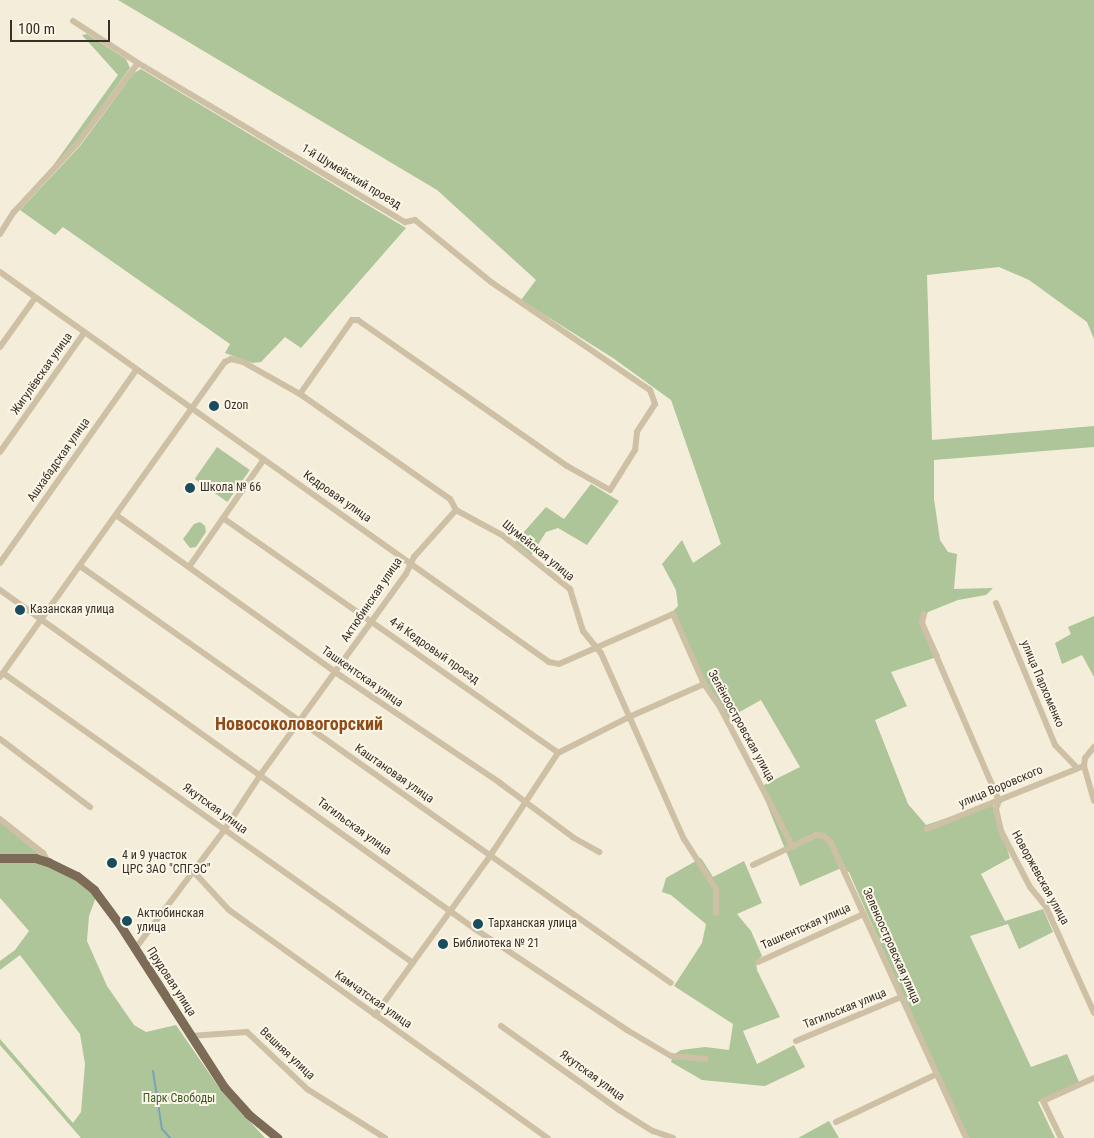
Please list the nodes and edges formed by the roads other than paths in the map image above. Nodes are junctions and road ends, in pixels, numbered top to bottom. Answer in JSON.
{"nodes":[{"id":1,"x":73,"y":21,"type":"dead end"},
{"id":2,"x":138,"y":63,"type":"junction"},
{"id":3,"x":0,"y":234,"type":"edge"},
{"id":4,"x":0,"y":272,"type":"edge"},
{"id":5,"x":35,"y":298,"type":"junction"},
{"id":6,"x":84,"y":333,"type":"junction"},
{"id":7,"x":0,"y":347,"type":"edge"},
{"id":8,"x":136,"y":370,"type":"junction"},
{"id":9,"x":300,"y":394,"type":"junction"},
{"id":10,"x":191,"y":408,"type":"junction"},
{"id":11,"x":0,"y":452,"type":"edge"},
{"id":12,"x":264,"y":459,"type":"junction"},
{"id":13,"x":456,"y":510,"type":"junction"},
{"id":14,"x":116,"y":515,"type":"junction"},
{"id":15,"x":223,"y":518,"type":"junction"},
{"id":16,"x":0,"y":563,"type":"edge"},
{"id":17,"x":411,"y":564,"type":"junction"},
{"id":18,"x":80,"y":566,"type":"junction"},
{"id":19,"x":189,"y":567,"type":"junction"},
{"id":20,"x":0,"y":590,"type":"edge"},
{"id":21,"x":996,"y":603,"type":"dead end"},
{"id":22,"x":673,"y":614,"type":"joint"},
{"id":23,"x":924,"y":614,"type":"dead end"},
{"id":24,"x":42,"y":619,"type":"junction"},
{"id":25,"x":372,"y":622,"type":"junction"},
{"id":26,"x":597,"y":648,"type":"junction"},
{"id":27,"x":335,"y":672,"type":"junction"},
{"id":28,"x":2,"y":675,"type":"edge"},
{"id":29,"x":704,"y":684,"type":"junction"},
{"id":30,"x":629,"y":716,"type":"junction"},
{"id":31,"x":299,"y":721,"type":"junction"},
{"id":32,"x":0,"y":739,"type":"edge"},
{"id":33,"x":1094,"y":747,"type":"edge"},
{"id":34,"x":558,"y":753,"type":"junction"},
{"id":35,"x":1080,"y":766,"type":"junction"},
{"id":36,"x":261,"y":774,"type":"junction"},
{"id":37,"x":1094,"y":801,"type":"edge"},
{"id":38,"x":526,"y":802,"type":"junction"},
{"id":39,"x":999,"y":802,"type":"junction"},
{"id":40,"x":90,"y":807,"type":"dead end"},
{"id":41,"x":0,"y":819,"type":"edge"},
{"id":42,"x":225,"y":829,"type":"junction"},
{"id":43,"x":927,"y":829,"type":"dead end"},
{"id":44,"x":793,"y":847,"type":"junction"},
{"id":45,"x":599,"y":852,"type":"dead end"},
{"id":46,"x":490,"y":856,"type":"junction"},
{"id":47,"x":0,"y":858,"type":"edge"},
{"id":48,"x":48,"y":862,"type":"junction"},
{"id":49,"x":753,"y":864,"type":"dead end"},
{"id":50,"x":193,"y":871,"type":"junction"},
{"id":51,"x":450,"y":910,"type":"junction"},
{"id":52,"x":716,"y":913,"type":"dead end"},
{"id":53,"x":864,"y":914,"type":"junction"},
{"id":54,"x":135,"y":949,"type":"junction"},
{"id":55,"x":758,"y":962,"type":"dead end"},
{"id":56,"x":412,"y":963,"type":"junction"},
{"id":57,"x":671,"y":983,"type":"dead end"},
{"id":58,"x":901,"y":997,"type":"junction"},
{"id":59,"x":1094,"y":1013,"type":"edge"},
{"id":60,"x":375,"y":1015,"type":"junction"},
{"id":61,"x":501,"y":1026,"type":"dead end"},
{"id":62,"x":190,"y":1036,"type":"junction"},
{"id":63,"x":796,"y":1041,"type":"dead end"},
{"id":64,"x":706,"y":1059,"type":"dead end"},
{"id":65,"x":935,"y":1075,"type":"junction"},
{"id":66,"x":1094,"y":1078,"type":"edge"},
{"id":67,"x":836,"y":1122,"type":"dead end"},
{"id":68,"x":278,"y":1138,"type":"edge"},
{"id":69,"x":385,"y":1138,"type":"edge"},
{"id":70,"x":548,"y":1138,"type":"edge"},
{"id":71,"x":673,"y":1138,"type":"edge"},
{"id":72,"x":966,"y":1138,"type":"edge"},
{"id":73,"x":1061,"y":1138,"type":"edge"}],
"edges":[{"from":1,"to":2,"type":"street","name":"1-й Шумейский проезд"},
{"from":2,"to":3,"type":"street"},
{"from":2,"to":9,"type":"street","name":"1-й Шумейский проезд"},
{"from":4,"to":5,"type":"street","name":"Кедровая улица"},
{"from":5,"to":6,"type":"street","name":"Кедровая улица"},
{"from":5,"to":7,"type":"street"},
{"from":6,"to":8,"type":"street","name":"Кедровая улица"},
{"from":6,"to":11,"type":"street","name":"Жигулёвская улица"},
{"from":8,"to":10,"type":"street","name":"Кедровая улица"},
{"from":8,"to":16,"type":"street","name":"Ашхабадская улица"},
{"from":9,"to":10,"type":"street","name":"Шумейская улица"},
{"from":9,"to":13,"type":"street","name":"Шумейская улица"},
{"from":10,"to":12,"type":"street","name":"Кедровая улица"},
{"from":10,"to":14,"type":"street"},
{"from":12,"to":15,"type":"street"},
{"from":12,"to":17,"type":"street","name":"Кедровая улица"},
{"from":13,"to":17,"type":"street","name":"Актюбинская улица"},
{"from":13,"to":26,"type":"street","name":"Шумейская улица"},
{"from":14,"to":18,"type":"street"},
{"from":14,"to":19,"type":"street","name":"Ташкентская улица"},
{"from":15,"to":19,"type":"street"},
{"from":15,"to":25,"type":"street","name":"4-й Кедровый проезд"},
{"from":17,"to":25,"type":"street","name":"Актюбинская улица"},
{"from":17,"to":26,"type":"street","name":"Кедровая улица"},
{"from":18,"to":24,"type":"street"},
{"from":18,"to":31,"type":"street","name":"Каштановая улица"},
{"from":19,"to":27,"type":"street","name":"Ташкентская улица"},
{"from":20,"to":24,"type":"street","name":"Тагильская улица"},
{"from":21,"to":35,"type":"street","name":"улица Пархоменко"},
{"from":22,"to":26,"type":"street","name":"Кедровая улица"},
{"from":22,"to":29,"type":"street","name":"Зелёноостровская улица"},
{"from":23,"to":39,"type":"street","name":"Новоржевская улица"},
{"from":24,"to":28,"type":"street"},
{"from":24,"to":36,"type":"street","name":"Тагильская улица"},
{"from":25,"to":27,"type":"street","name":"Актюбинская улица"},
{"from":25,"to":34,"type":"street","name":"4-й Кедровый проезд"},
{"from":26,"to":30,"type":"street","name":"Шумейская улица"},
{"from":27,"to":31,"type":"street","name":"Актюбинская улица"},
{"from":27,"to":38,"type":"street","name":"Ташкентская улица"},
{"from":28,"to":42,"type":"street","name":"Якутская улица"},
{"from":29,"to":30,"type":"street"},
{"from":29,"to":44,"type":"street","name":"Зелёноостровская улица"},
{"from":30,"to":34,"type":"street"},
{"from":30,"to":52,"type":"street","name":"Шумейская улица"},
{"from":31,"to":36,"type":"street","name":"Актюбинская улица"},
{"from":31,"to":46,"type":"street","name":"Каштановая улица"},
{"from":32,"to":40,"type":"street"},
{"from":33,"to":35,"type":"street"},
{"from":34,"to":38,"type":"street"},
{"from":35,"to":37,"type":"street","name":"улица Пархоменко"},
{"from":35,"to":39,"type":"street","name":"улица Воровского"},
{"from":36,"to":42,"type":"street","name":"Актюбинская улица"},
{"from":36,"to":51,"type":"street","name":"Тагильская улица"},
{"from":38,"to":45,"type":"street","name":"Ташкентская улица"},
{"from":38,"to":46,"type":"street"},
{"from":39,"to":43,"type":"street","name":"улица Воровского"},
{"from":39,"to":59,"type":"street","name":"Новоржевская улица"},
{"from":41,"to":48,"type":"street"},
{"from":42,"to":50,"type":"street","name":"Актюбинская улица"},
{"from":42,"to":56,"type":"street","name":"Якутская улица"},
{"from":44,"to":49,"type":"street","name":"Зеленоостровская улица"},
{"from":44,"to":53,"type":"street","name":"Зеленоостровская улица"},
{"from":46,"to":51,"type":"street"},
{"from":46,"to":57,"type":"street","name":"Каштановая улица"},
{"from":47,"to":48,"type":"main road","name":"Прудовая улица"},
{"from":48,"to":54,"type":"main road","name":"Прудовая улица"},
{"from":50,"to":54,"type":"street","name":"Актюбинская улица"},
{"from":50,"to":60,"type":"street","name":"Камчатская улица"},
{"from":51,"to":56,"type":"street"},
{"from":51,"to":64,"type":"street","name":"Тагильская улица"},
{"from":53,"to":55,"type":"street","name":"Ташкентская улица"},
{"from":53,"to":58,"type":"street","name":"Зеленоостровская улица"},
{"from":54,"to":62,"type":"main road","name":"Прудовая улица"},
{"from":56,"to":60,"type":"street"},
{"from":58,"to":63,"type":"street","name":"Тагильская улица"},
{"from":58,"to":65,"type":"street","name":"Зеленоостровская улица"},
{"from":60,"to":70,"type":"street","name":"Камчатская улица"},
{"from":61,"to":71,"type":"street","name":"Якутская улица"},
{"from":62,"to":68,"type":"main road","name":"Прудовая улица"},
{"from":62,"to":69,"type":"street","name":"Вешняя улица"},
{"from":65,"to":67,"type":"street"},
{"from":65,"to":72,"type":"street","name":"Зеленоостровская улица"},
{"from":66,"to":73,"type":"street"}]}
